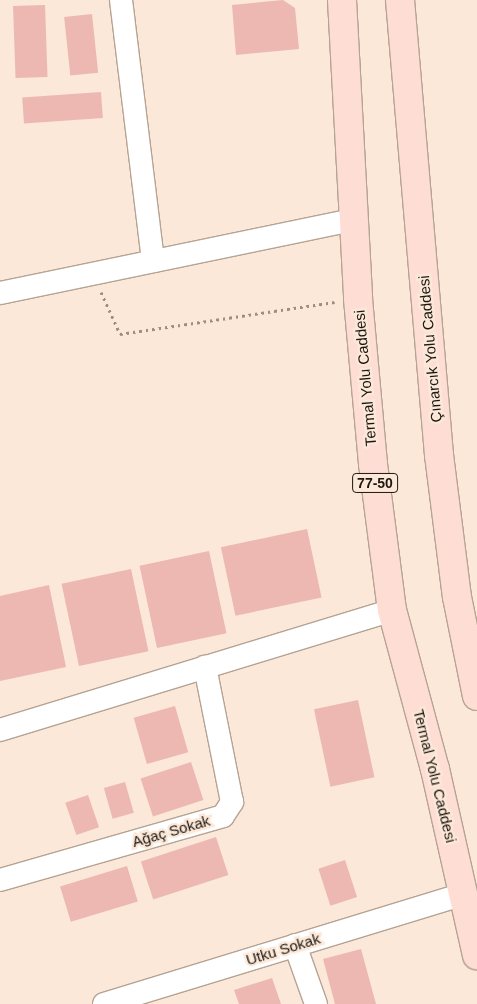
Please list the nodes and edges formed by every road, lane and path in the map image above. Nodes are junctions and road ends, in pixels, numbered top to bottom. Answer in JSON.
{"nodes":[{"id":1,"x":121,"y":0,"type":"edge"},
{"id":2,"x":342,"y":0,"type":"edge"},
{"id":3,"x":400,"y":0,"type":"edge"},
{"id":4,"x":354,"y":220,"type":"junction"},
{"id":5,"x":153,"y":261,"type":"junction"},
{"id":6,"x":92,"y":274,"type":"junction"},
{"id":7,"x":0,"y":293,"type":"edge"},
{"id":8,"x":358,"y":299,"type":"junction"},
{"id":9,"x":392,"y":610,"type":"junction"},
{"id":10,"x":205,"y":667,"type":"junction"},
{"id":11,"x":477,"y":696,"type":"edge"},
{"id":12,"x":0,"y":730,"type":"edge"},
{"id":13,"x":0,"y":880,"type":"edge"},
{"id":14,"x":462,"y":894,"type":"junction"},
{"id":15,"x":295,"y":945,"type":"junction"},
{"id":16,"x":477,"y":955,"type":"edge"},
{"id":17,"x":147,"y":998,"type":"edge"},
{"id":18,"x":104,"y":1004,"type":"edge"},
{"id":19,"x":316,"y":1004,"type":"edge"}],
"edges":[{"from":1,"to":5,"type":"street"},
{"from":2,"to":4,"type":"main road","name":"Termal Yolu Caddesi","number":"77-50"},
{"from":3,"to":11,"type":"main road","name":"Çınarcık Yolu Caddesi"},
{"from":4,"to":5,"type":"street"},
{"from":4,"to":8,"type":"main road","name":"Termal Yolu Caddesi","number":"77-50"},
{"from":5,"to":6,"type":"street"},
{"from":6,"to":7,"type":"street"},
{"from":6,"to":8,"type":"path"},
{"from":8,"to":9,"type":"main road","name":"Termal Yolu Caddesi","number":"77-50"},
{"from":9,"to":10,"type":"street"},
{"from":9,"to":14,"type":"main road","name":"Termal Yolu Caddesi","number":"77-50"},
{"from":10,"to":12,"type":"street"},
{"from":10,"to":13,"type":"street","name":"Ağaç Sokak"},
{"from":14,"to":15,"type":"street","name":"Utku Sokak"},
{"from":14,"to":16,"type":"main road","name":"Termal Yolu Caddesi","number":"77-50"},
{"from":15,"to":17,"type":"street","name":"Utku Sokak"},
{"from":15,"to":19,"type":"street"},
{"from":17,"to":18,"type":"street","name":"Utku Sokak"}]}
